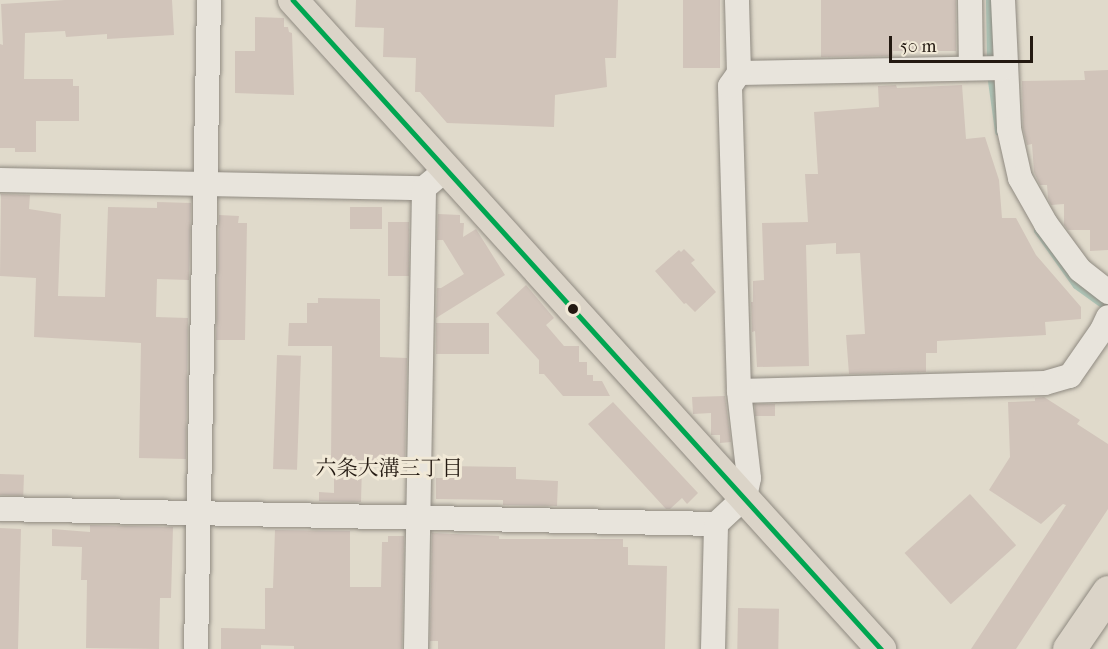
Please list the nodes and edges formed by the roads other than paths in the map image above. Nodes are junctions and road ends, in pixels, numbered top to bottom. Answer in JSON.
{"nodes":[{"id":1,"x":209,"y":0,"type":"edge"},
{"id":2,"x":292,"y":0,"type":"edge"},
{"id":3,"x":737,"y":0,"type":"edge"},
{"id":4,"x":970,"y":0,"type":"edge"},
{"id":5,"x":1003,"y":0,"type":"edge"},
{"id":6,"x":971,"y":68,"type":"junction"},
{"id":7,"x":1005,"y":69,"type":"junction"},
{"id":8,"x":739,"y":73,"type":"junction"},
{"id":9,"x":435,"y":179,"type":"junction"},
{"id":10,"x":0,"y":180,"type":"edge"},
{"id":11,"x":206,"y":184,"type":"junction"},
{"id":12,"x":1108,"y":292,"type":"edge"},
{"id":13,"x":1106,"y":326,"type":"edge"},
{"id":14,"x":739,"y":391,"type":"junction"},
{"id":15,"x":745,"y":496,"type":"junction"},
{"id":16,"x":0,"y":509,"type":"edge"},
{"id":17,"x":199,"y":513,"type":"junction"},
{"id":18,"x":418,"y":518,"type":"junction"},
{"id":19,"x":716,"y":524,"type":"junction"},
{"id":20,"x":1108,"y":592,"type":"edge"},
{"id":21,"x":196,"y":649,"type":"edge"},
{"id":22,"x":416,"y":649,"type":"edge"},
{"id":23,"x":713,"y":649,"type":"edge"},
{"id":24,"x":881,"y":649,"type":"edge"},
{"id":25,"x":1070,"y":649,"type":"edge"}],
"edges":[{"from":1,"to":11,"type":"street"},
{"from":2,"to":9,"type":"main road"},
{"from":3,"to":8,"type":"street"},
{"from":4,"to":6,"type":"street"},
{"from":5,"to":7,"type":"street"},
{"from":6,"to":7,"type":"street"},
{"from":6,"to":8,"type":"street"},
{"from":7,"to":12,"type":"street"},
{"from":8,"to":14,"type":"street"},
{"from":9,"to":11,"type":"street"},
{"from":9,"to":15,"type":"main road"},
{"from":9,"to":18,"type":"street"},
{"from":10,"to":11,"type":"street"},
{"from":11,"to":17,"type":"street"},
{"from":13,"to":14,"type":"street"},
{"from":14,"to":15,"type":"street"},
{"from":15,"to":19,"type":"street"},
{"from":15,"to":24,"type":"main road"},
{"from":16,"to":17,"type":"street"},
{"from":17,"to":18,"type":"street"},
{"from":17,"to":21,"type":"street"},
{"from":18,"to":19,"type":"street"},
{"from":18,"to":22,"type":"street"},
{"from":19,"to":23,"type":"street"},
{"from":20,"to":25,"type":"highway"}]}
